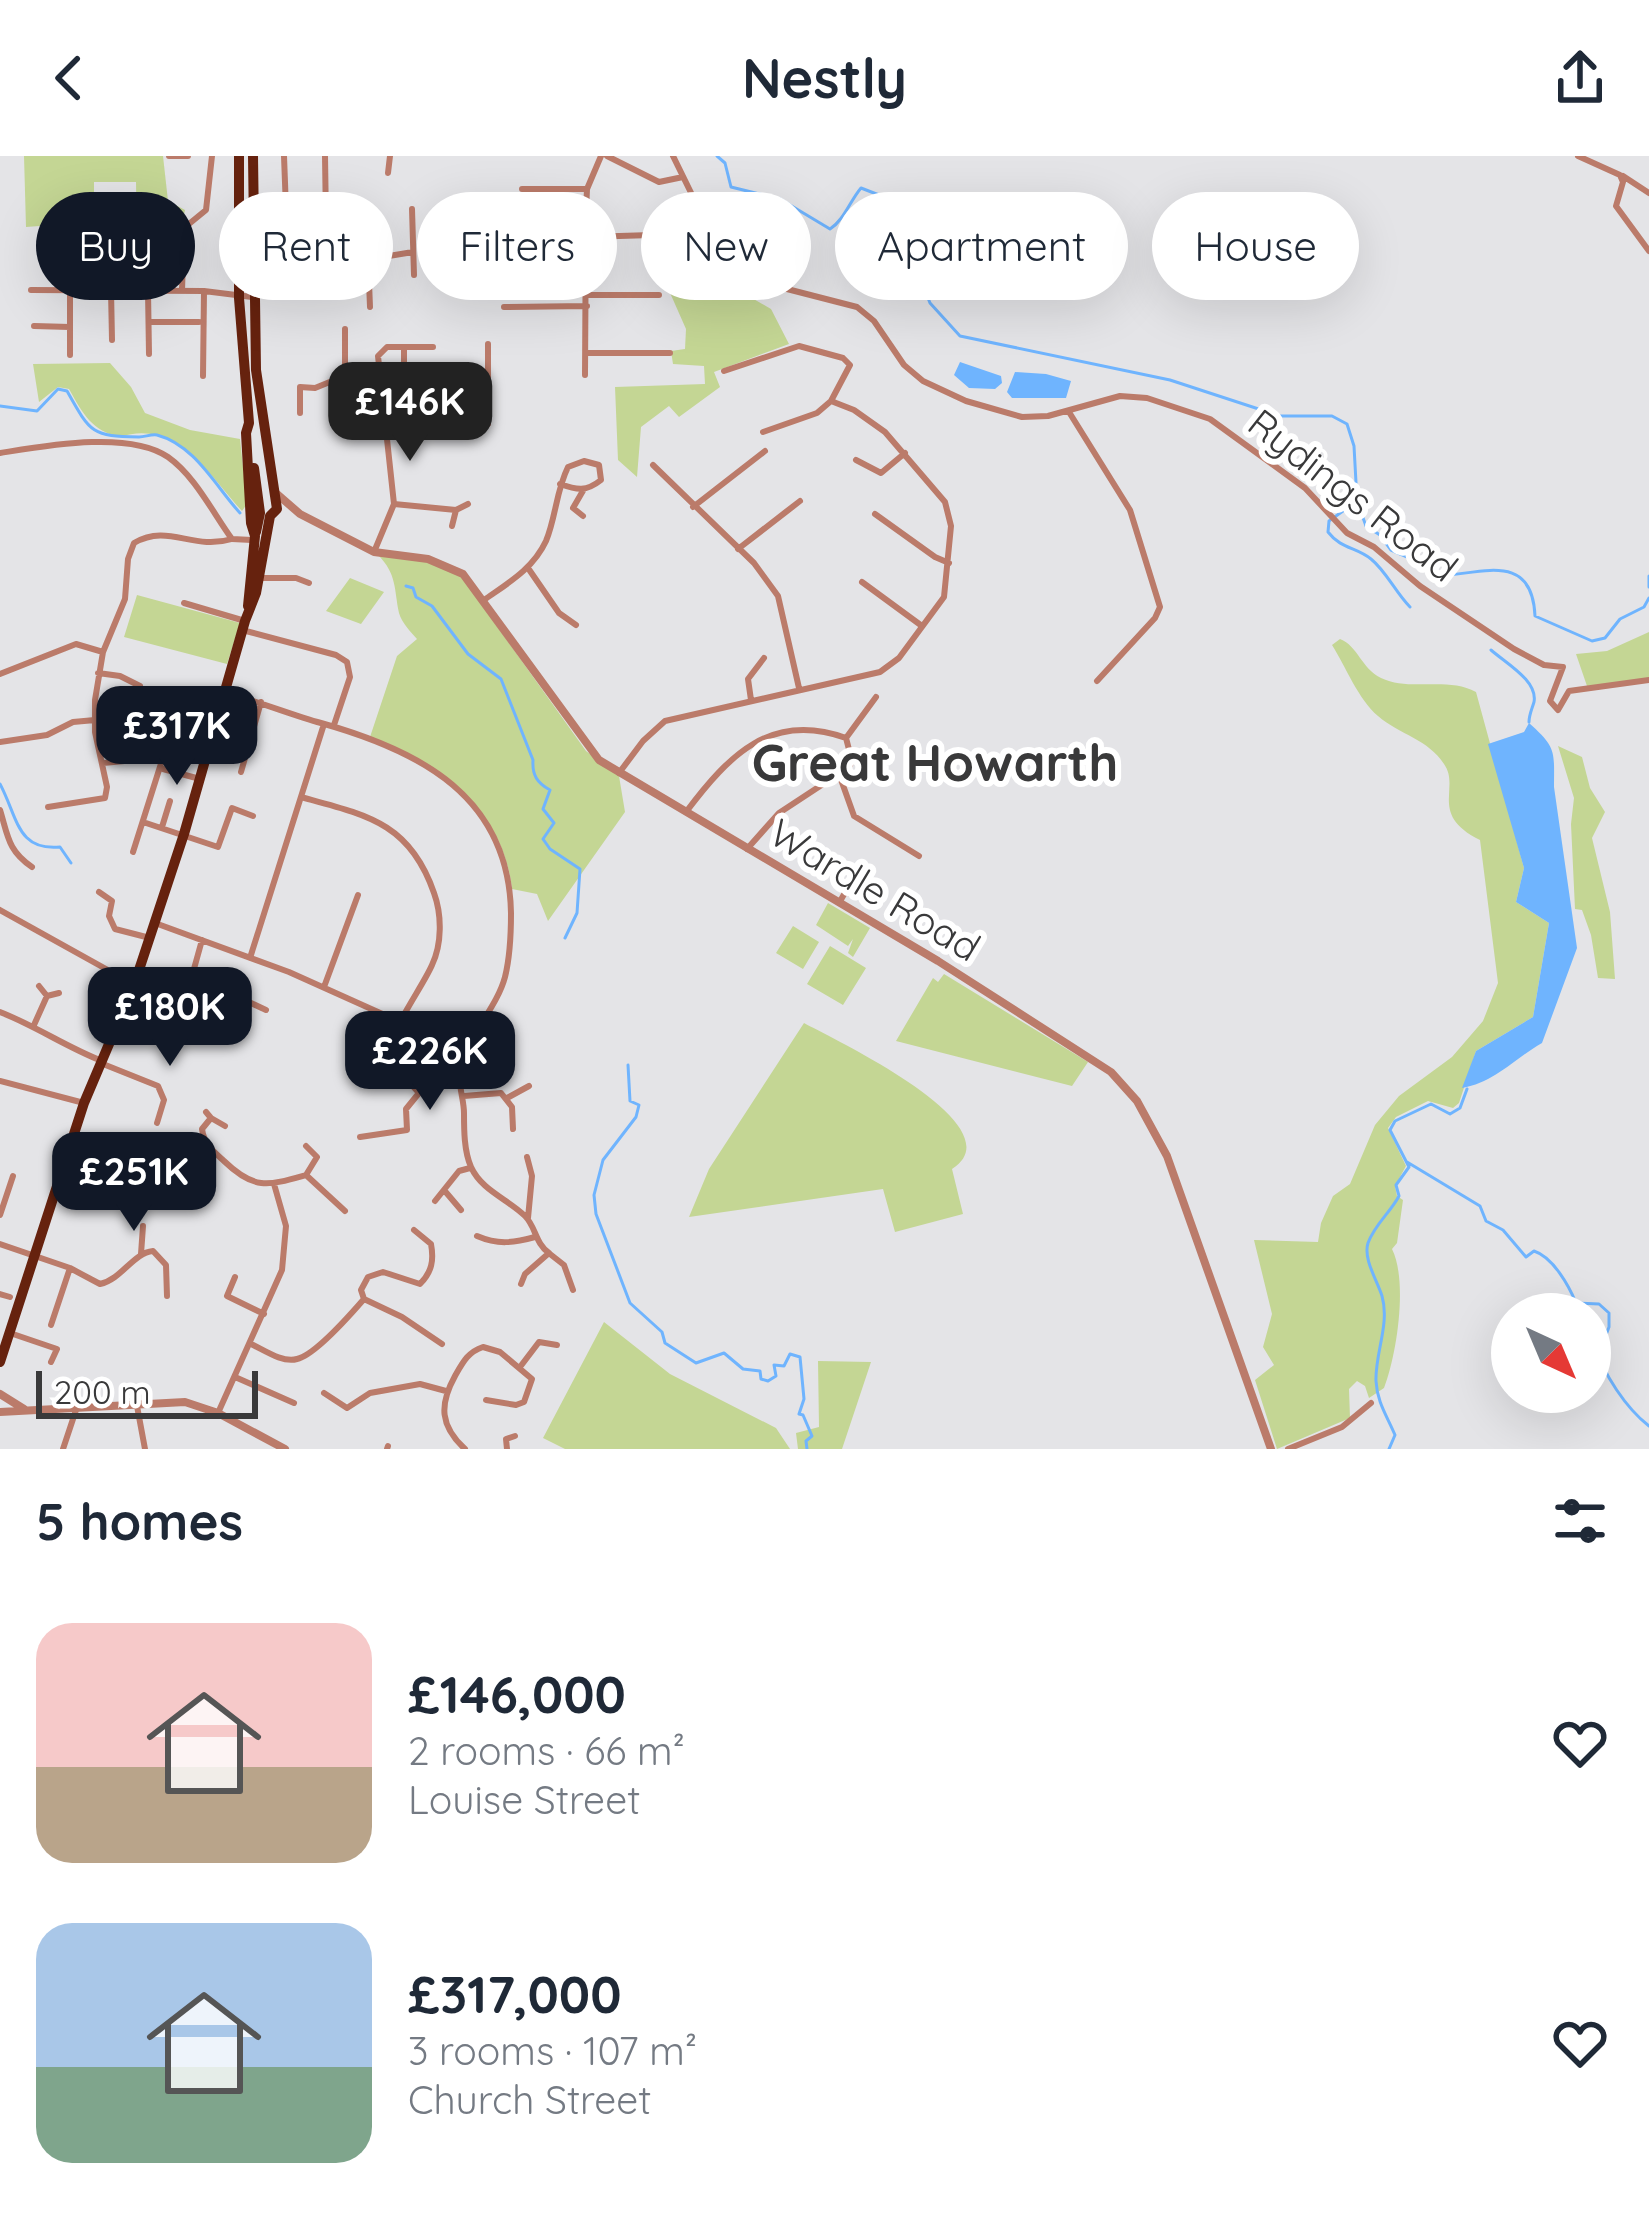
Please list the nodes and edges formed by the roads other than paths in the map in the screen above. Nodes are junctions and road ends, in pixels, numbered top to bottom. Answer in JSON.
{"nodes":[{"id":1,"x":169,"y":156,"type":"edge"},
{"id":2,"x":188,"y":156,"type":"edge"},
{"id":3,"x":212,"y":156,"type":"edge"},
{"id":4,"x":239,"y":156,"type":"edge"},
{"id":5,"x":253,"y":156,"type":"edge"},
{"id":6,"x":284,"y":156,"type":"edge"},
{"id":7,"x":325,"y":156,"type":"edge"},
{"id":8,"x":390,"y":156,"type":"edge"},
{"id":9,"x":604,"y":156,"type":"edge"},
{"id":10,"x":673,"y":156,"type":"edge"},
{"id":11,"x":1578,"y":156,"type":"edge"},
{"id":12,"x":388,"y":173,"type":"dead end"},
{"id":13,"x":1620,"y":175,"type":"junction"},
{"id":14,"x":683,"y":177,"type":"junction"},
{"id":15,"x":522,"y":189,"type":"dead end"},
{"id":16,"x":587,"y":189,"type":"junction"},
{"id":17,"x":239,"y":192,"type":"edge"},
{"id":18,"x":251,"y":192,"type":"edge"},
{"id":19,"x":285,"y":192,"type":"edge"},
{"id":20,"x":326,"y":192,"type":"edge"},
{"id":21,"x":587,"y":192,"type":"edge"},
{"id":22,"x":1649,"y":193,"type":"edge"},
{"id":23,"x":412,"y":209,"type":"dead end"},
{"id":24,"x":195,"y":219,"type":"edge"},
{"id":25,"x":1649,"y":250,"type":"edge"},
{"id":26,"x":413,"y":252,"type":"junction"},
{"id":27,"x":393,"y":256,"type":"edge"},
{"id":28,"x":414,"y":275,"type":"dead end"},
{"id":29,"x":31,"y":290,"type":"dead end"},
{"id":30,"x":36,"y":290,"type":"edge"},
{"id":31,"x":195,"y":291,"type":"edge"},
{"id":32,"x":204,"y":291,"type":"junction"},
{"id":33,"x":219,"y":292,"type":"edge"},
{"id":34,"x":70,"y":300,"type":"edge"},
{"id":35,"x":111,"y":300,"type":"edge"},
{"id":36,"x":145,"y":300,"type":"edge"},
{"id":37,"x":246,"y":300,"type":"edge"},
{"id":38,"x":246,"y":300,"type":"edge"},
{"id":39,"x":370,"y":300,"type":"edge"},
{"id":40,"x":587,"y":300,"type":"edge"},
{"id":41,"x":587,"y":306,"type":"junction"},
{"id":42,"x":370,"y":307,"type":"dead end"},
{"id":43,"x":504,"y":307,"type":"dead end"},
{"id":44,"x":149,"y":322,"type":"junction"},
{"id":45,"x":201,"y":322,"type":"junction"},
{"id":46,"x":34,"y":326,"type":"dead end"},
{"id":47,"x":70,"y":327,"type":"junction"},
{"id":48,"x":345,"y":329,"type":"dead end"},
{"id":49,"x":112,"y":340,"type":"dead end"},
{"id":50,"x":488,"y":344,"type":"dead end"},
{"id":51,"x":433,"y":346,"type":"dead end"},
{"id":52,"x":404,"y":347,"type":"junction"},
{"id":53,"x":587,"y":353,"type":"junction"},
{"id":54,"x":670,"y":353,"type":"dead end"},
{"id":55,"x":149,"y":354,"type":"dead end"},
{"id":56,"x":70,"y":355,"type":"dead end"},
{"id":57,"x":724,"y":371,"type":"dead end"},
{"id":58,"x":586,"y":375,"type":"dead end"},
{"id":59,"x":202,"y":376,"type":"dead end"},
{"id":60,"x":345,"y":377,"type":"junction"},
{"id":61,"x":380,"y":377,"type":"junction"},
{"id":62,"x":404,"y":382,"type":"dead end"},
{"id":63,"x":831,"y":401,"type":"junction"},
{"id":64,"x":1068,"y":411,"type":"junction"},
{"id":65,"x":300,"y":413,"type":"dead end"},
{"id":66,"x":249,"y":423,"type":"junction"},
{"id":67,"x":386,"y":432,"type":"junction"},
{"id":68,"x":763,"y":432,"type":"dead end"},
{"id":69,"x":765,"y":452,"type":"dead end"},
{"id":70,"x":0,"y":453,"type":"edge"},
{"id":71,"x":904,"y":453,"type":"junction"},
{"id":72,"x":856,"y":460,"type":"dead end"},
{"id":73,"x":653,"y":465,"type":"dead end"},
{"id":74,"x":560,"y":484,"type":"junction"},
{"id":75,"x":584,"y":489,"type":"junction"},
{"id":76,"x":800,"y":501,"type":"dead end"},
{"id":77,"x":394,"y":504,"type":"junction"},
{"id":78,"x":468,"y":504,"type":"dead end"},
{"id":79,"x":271,"y":507,"type":"junction"},
{"id":80,"x":693,"y":507,"type":"junction"},
{"id":81,"x":455,"y":509,"type":"junction"},
{"id":82,"x":874,"y":514,"type":"dead end"},
{"id":83,"x":583,"y":516,"type":"dead end"},
{"id":84,"x":452,"y":526,"type":"dead end"},
{"id":85,"x":232,"y":539,"type":"junction"},
{"id":86,"x":258,"y":539,"type":"junction"},
{"id":87,"x":738,"y":549,"type":"junction"},
{"id":88,"x":374,"y":552,"type":"junction"},
{"id":89,"x":949,"y":563,"type":"junction"},
{"id":90,"x":528,"y":568,"type":"junction"},
{"id":91,"x":260,"y":578,"type":"junction"},
{"id":92,"x":862,"y":582,"type":"dead end"},
{"id":93,"x":309,"y":583,"type":"dead end"},
{"id":94,"x":484,"y":600,"type":"junction"},
{"id":95,"x":184,"y":603,"type":"dead end"},
{"id":96,"x":245,"y":622,"type":"junction"},
{"id":97,"x":576,"y":625,"type":"dead end"},
{"id":98,"x":923,"y":627,"type":"junction"},
{"id":99,"x":103,"y":652,"type":"junction"},
{"id":100,"x":764,"y":658,"type":"dead end"},
{"id":101,"x":98,"y":673,"type":"junction"},
{"id":102,"x":0,"y":674,"type":"edge"},
{"id":103,"x":1649,"y":680,"type":"edge"},
{"id":104,"x":1097,"y":681,"type":"dead end"},
{"id":105,"x":140,"y":686,"type":"dead end"},
{"id":106,"x":799,"y":688,"type":"junction"},
{"id":107,"x":225,"y":693,"type":"junction"},
{"id":108,"x":877,"y":697,"type":"dead end"},
{"id":109,"x":751,"y":700,"type":"junction"},
{"id":110,"x":261,"y":702,"type":"junction"},
{"id":111,"x":95,"y":720,"type":"junction"},
{"id":112,"x":217,"y":721,"type":"junction"},
{"id":113,"x":324,"y":724,"type":"junction"},
{"id":114,"x":334,"y":726,"type":"junction"},
{"id":115,"x":846,"y":738,"type":"junction"},
{"id":116,"x":0,"y":742,"type":"edge"},
{"id":117,"x":135,"y":760,"type":"dead end"},
{"id":118,"x":102,"y":763,"type":"junction"},
{"id":119,"x":162,"y":769,"type":"junction"},
{"id":120,"x":241,"y":772,"type":"dead end"},
{"id":121,"x":620,"y":773,"type":"junction"},
{"id":122,"x":839,"y":774,"type":"junction"},
{"id":123,"x":200,"y":778,"type":"junction"},
{"id":124,"x":301,"y":796,"type":"junction"},
{"id":125,"x":170,"y":801,"type":"dead end"},
{"id":126,"x":48,"y":807,"type":"dead end"},
{"id":127,"x":0,"y":810,"type":"edge"},
{"id":128,"x":686,"y":812,"type":"junction"},
{"id":129,"x":253,"y":816,"type":"dead end"},
{"id":130,"x":143,"y":822,"type":"junction"},
{"id":131,"x":162,"y":827,"type":"junction"},
{"id":132,"x":184,"y":834,"type":"junction"},
{"id":133,"x":747,"y":849,"type":"junction"},
{"id":134,"x":133,"y":852,"type":"dead end"},
{"id":135,"x":919,"y":856,"type":"dead end"},
{"id":136,"x":32,"y":867,"type":"dead end"},
{"id":137,"x":857,"y":872,"type":"dead end"},
{"id":138,"x":99,"y":892,"type":"dead end"},
{"id":139,"x":358,"y":896,"type":"dead end"},
{"id":140,"x":839,"y":903,"type":"junction"},
{"id":141,"x":0,"y":910,"type":"edge"},
{"id":142,"x":154,"y":923,"type":"junction"},
{"id":143,"x":150,"y":938,"type":"junction"},
{"id":144,"x":202,"y":940,"type":"junction"},
{"id":145,"x":250,"y":958,"type":"junction"},
{"id":146,"x":192,"y":976,"type":"junction"},
{"id":147,"x":134,"y":985,"type":"junction"},
{"id":148,"x":39,"y":986,"type":"dead end"},
{"id":149,"x":324,"y":987,"type":"junction"},
{"id":150,"x":58,"y":993,"type":"dead end"},
{"id":151,"x":47,"y":996,"type":"junction"},
{"id":152,"x":266,"y":1010,"type":"dead end"},
{"id":153,"x":0,"y":1012,"type":"edge"},
{"id":154,"x":402,"y":1023,"type":"junction"},
{"id":155,"x":34,"y":1025,"type":"junction"},
{"id":156,"x":202,"y":1034,"type":"dead end"},
{"id":157,"x":467,"y":1052,"type":"junction"},
{"id":158,"x":102,"y":1062,"type":"junction"},
{"id":159,"x":0,"y":1081,"type":"edge"},
{"id":160,"x":529,"y":1086,"type":"dead end"},
{"id":161,"x":464,"y":1096,"type":"junction"},
{"id":162,"x":507,"y":1098,"type":"junction"},
{"id":163,"x":84,"y":1103,"type":"junction"},
{"id":164,"x":157,"y":1123,"type":"dead end"},
{"id":165,"x":225,"y":1126,"type":"dead end"},
{"id":166,"x":513,"y":1129,"type":"dead end"},
{"id":167,"x":360,"y":1138,"type":"dead end"},
{"id":168,"x":306,"y":1146,"type":"dead end"},
{"id":169,"x":527,"y":1157,"type":"dead end"},
{"id":170,"x":472,"y":1167,"type":"junction"},
{"id":171,"x":306,"y":1175,"type":"junction"},
{"id":172,"x":13,"y":1176,"type":"dead end"},
{"id":173,"x":274,"y":1184,"type":"junction"},
{"id":174,"x":444,"y":1190,"type":"junction"},
{"id":175,"x":435,"y":1201,"type":"dead end"},
{"id":176,"x":461,"y":1210,"type":"dead end"},
{"id":177,"x":345,"y":1211,"type":"dead end"},
{"id":178,"x":0,"y":1215,"type":"edge"},
{"id":179,"x":528,"y":1218,"type":"junction"},
{"id":180,"x":142,"y":1226,"type":"dead end"},
{"id":181,"x":414,"y":1230,"type":"dead end"},
{"id":182,"x":477,"y":1236,"type":"dead end"},
{"id":183,"x":535,"y":1237,"type":"junction"},
{"id":184,"x":0,"y":1244,"type":"edge"},
{"id":185,"x":549,"y":1253,"type":"junction"},
{"id":186,"x":141,"y":1254,"type":"junction"},
{"id":187,"x":38,"y":1256,"type":"junction"},
{"id":188,"x":70,"y":1268,"type":"junction"},
{"id":189,"x":235,"y":1277,"type":"dead end"},
{"id":190,"x":520,"y":1284,"type":"dead end"},
{"id":191,"x":573,"y":1290,"type":"dead end"},
{"id":192,"x":0,"y":1294,"type":"edge"},
{"id":193,"x":167,"y":1296,"type":"dead end"},
{"id":194,"x":10,"y":1297,"type":"dead end"},
{"id":195,"x":364,"y":1299,"type":"junction"},
{"id":196,"x":263,"y":1314,"type":"junction"},
{"id":197,"x":51,"y":1325,"type":"dead end"},
{"id":198,"x":5,"y":1340,"type":"edge"},
{"id":199,"x":251,"y":1343,"type":"junction"},
{"id":200,"x":442,"y":1344,"type":"dead end"},
{"id":201,"x":557,"y":1345,"type":"dead end"},
{"id":202,"x":0,"y":1361,"type":"edge"},
{"id":203,"x":51,"y":1362,"type":"dead end"},
{"id":204,"x":519,"y":1368,"type":"junction"},
{"id":205,"x":235,"y":1377,"type":"junction"},
{"id":206,"x":446,"y":1391,"type":"junction"},
{"id":207,"x":0,"y":1394,"type":"edge"},
{"id":208,"x":324,"y":1394,"type":"dead end"},
{"id":209,"x":486,"y":1400,"type":"dead end"},
{"id":210,"x":293,"y":1403,"type":"dead end"},
{"id":211,"x":1371,"y":1403,"type":"dead end"},
{"id":212,"x":137,"y":1406,"type":"junction"},
{"id":213,"x":4,"y":1409,"type":"edge"},
{"id":214,"x":25,"y":1410,"type":"junction"},
{"id":215,"x":76,"y":1410,"type":"junction"},
{"id":216,"x":218,"y":1413,"type":"junction"},
{"id":217,"x":515,"y":1436,"type":"dead end"},
{"id":218,"x":461,"y":1448,"type":"edge"},
{"id":219,"x":63,"y":1449,"type":"edge"},
{"id":220,"x":145,"y":1449,"type":"edge"},
{"id":221,"x":285,"y":1449,"type":"edge"},
{"id":222,"x":507,"y":1449,"type":"edge"},
{"id":223,"x":1271,"y":1449,"type":"edge"},
{"id":224,"x":1288,"y":1449,"type":"edge"}],
"edges":[{"from":1,"to":2,"type":"street"},
{"from":3,"to":24,"type":"street"},
{"from":4,"to":17,"type":"highway"},
{"from":5,"to":18,"type":"highway"},
{"from":6,"to":19,"type":"street"},
{"from":7,"to":20,"type":"street"},
{"from":8,"to":12,"type":"street"},
{"from":9,"to":14,"type":"street"},
{"from":9,"to":16,"type":"street"},
{"from":10,"to":14,"type":"street","name":"Rydings Road"},
{"from":11,"to":13,"type":"street"},
{"from":13,"to":22,"type":"street"},
{"from":13,"to":25,"type":"street"},
{"from":14,"to":64,"type":"street","name":"Rydings Road"},
{"from":15,"to":16,"type":"street"},
{"from":16,"to":21,"type":"street"},
{"from":23,"to":26,"type":"street"},
{"from":26,"to":27,"type":"street"},
{"from":26,"to":28,"type":"street"},
{"from":29,"to":30,"type":"street"},
{"from":31,"to":32,"type":"street"},
{"from":32,"to":33,"type":"street"},
{"from":32,"to":45,"type":"street"},
{"from":34,"to":47,"type":"street"},
{"from":35,"to":49,"type":"street"},
{"from":36,"to":44,"type":"street"},
{"from":37,"to":66,"type":"highway"},
{"from":38,"to":79,"type":"highway"},
{"from":39,"to":42,"type":"street"},
{"from":40,"to":41,"type":"street"},
{"from":41,"to":43,"type":"street"},
{"from":41,"to":53,"type":"street"},
{"from":44,"to":45,"type":"street"},
{"from":44,"to":55,"type":"street"},
{"from":45,"to":59,"type":"street"},
{"from":46,"to":47,"type":"street"},
{"from":47,"to":56,"type":"street"},
{"from":48,"to":60,"type":"street"},
{"from":50,"to":67,"type":"street"},
{"from":51,"to":52,"type":"street"},
{"from":52,"to":61,"type":"street"},
{"from":52,"to":62,"type":"street"},
{"from":53,"to":54,"type":"street"},
{"from":53,"to":58,"type":"street"},
{"from":57,"to":63,"type":"street"},
{"from":60,"to":61,"type":"street"},
{"from":60,"to":65,"type":"street"},
{"from":61,"to":67,"type":"street"},
{"from":63,"to":68,"type":"street"},
{"from":63,"to":71,"type":"street"},
{"from":64,"to":103,"type":"street","name":"Rydings Road"},
{"from":64,"to":104,"type":"street"},
{"from":66,"to":79,"type":"highway"},
{"from":66,"to":86,"type":"highway"},
{"from":67,"to":77,"type":"street"},
{"from":69,"to":80,"type":"street"},
{"from":70,"to":85,"type":"street"},
{"from":71,"to":72,"type":"street"},
{"from":71,"to":89,"type":"street"},
{"from":73,"to":80,"type":"street"},
{"from":74,"to":75,"type":"street"},
{"from":74,"to":75,"type":"street"},
{"from":74,"to":90,"type":"street"},
{"from":75,"to":83,"type":"street"},
{"from":76,"to":87,"type":"street"},
{"from":77,"to":81,"type":"street"},
{"from":77,"to":88,"type":"street"},
{"from":78,"to":81,"type":"street"},
{"from":79,"to":86,"type":"highway"},
{"from":79,"to":88,"type":"street","name":"Wardle Road"},
{"from":80,"to":87,"type":"street"},
{"from":81,"to":84,"type":"street"},
{"from":82,"to":89,"type":"street"},
{"from":85,"to":86,"type":"street"},
{"from":85,"to":99,"type":"street"},
{"from":86,"to":91,"type":"highway"},
{"from":86,"to":96,"type":"highway"},
{"from":87,"to":106,"type":"street"},
{"from":88,"to":94,"type":"street","name":"Wardle Road"},
{"from":89,"to":98,"type":"street"},
{"from":90,"to":94,"type":"street"},
{"from":90,"to":97,"type":"street"},
{"from":91,"to":93,"type":"street"},
{"from":91,"to":96,"type":"highway"},
{"from":92,"to":98,"type":"street"},
{"from":94,"to":121,"type":"street","name":"Wardle Road"},
{"from":95,"to":96,"type":"street"},
{"from":96,"to":107,"type":"highway"},
{"from":96,"to":114,"type":"street"},
{"from":98,"to":106,"type":"street"},
{"from":99,"to":101,"type":"street"},
{"from":99,"to":102,"type":"street"},
{"from":100,"to":109,"type":"street"},
{"from":101,"to":105,"type":"street"},
{"from":101,"to":111,"type":"street"},
{"from":106,"to":109,"type":"street"},
{"from":107,"to":110,"type":"street"},
{"from":107,"to":112,"type":"highway"},
{"from":108,"to":115,"type":"street"},
{"from":109,"to":121,"type":"street"},
{"from":110,"to":113,"type":"street"},
{"from":110,"to":120,"type":"street"},
{"from":111,"to":116,"type":"street"},
{"from":111,"to":118,"type":"street"},
{"from":112,"to":119,"type":"street"},
{"from":112,"to":123,"type":"highway"},
{"from":113,"to":114,"type":"street"},
{"from":113,"to":124,"type":"street"},
{"from":114,"to":157,"type":"street"},
{"from":115,"to":122,"type":"street"},
{"from":115,"to":128,"type":"street"},
{"from":117,"to":118,"type":"street"},
{"from":118,"to":126,"type":"street"},
{"from":119,"to":123,"type":"street"},
{"from":119,"to":130,"type":"street"},
{"from":121,"to":128,"type":"street","name":"Wardle Road"},
{"from":122,"to":133,"type":"street"},
{"from":122,"to":135,"type":"street"},
{"from":123,"to":132,"type":"highway"},
{"from":124,"to":145,"type":"street"},
{"from":124,"to":154,"type":"street"},
{"from":125,"to":131,"type":"street"},
{"from":127,"to":136,"type":"street"},
{"from":128,"to":133,"type":"street","name":"Wardle Road"},
{"from":129,"to":132,"type":"street"},
{"from":130,"to":131,"type":"street"},
{"from":130,"to":134,"type":"street"},
{"from":131,"to":132,"type":"street"},
{"from":132,"to":142,"type":"highway"},
{"from":133,"to":140,"type":"street","name":"Wardle Road"},
{"from":137,"to":140,"type":"street"},
{"from":138,"to":143,"type":"street"},
{"from":139,"to":149,"type":"street"},
{"from":140,"to":223,"type":"street","name":"Wardle Road"},
{"from":141,"to":147,"type":"street"},
{"from":142,"to":143,"type":"highway"},
{"from":142,"to":144,"type":"street"},
{"from":143,"to":147,"type":"highway"},
{"from":144,"to":145,"type":"street"},
{"from":144,"to":146,"type":"street"},
{"from":145,"to":149,"type":"street"},
{"from":146,"to":152,"type":"street"},
{"from":146,"to":156,"type":"street"},
{"from":147,"to":158,"type":"highway"},
{"from":148,"to":151,"type":"street"},
{"from":149,"to":154,"type":"street"},
{"from":150,"to":151,"type":"street"},
{"from":151,"to":155,"type":"street"},
{"from":153,"to":155,"type":"street"},
{"from":154,"to":157,"type":"street"},
{"from":154,"to":167,"type":"street"},
{"from":155,"to":158,"type":"street"},
{"from":157,"to":161,"type":"street"},
{"from":158,"to":163,"type":"highway"},
{"from":158,"to":164,"type":"street"},
{"from":159,"to":163,"type":"street"},
{"from":160,"to":162,"type":"street"},
{"from":161,"to":162,"type":"street"},
{"from":161,"to":170,"type":"street"},
{"from":162,"to":166,"type":"street"},
{"from":163,"to":187,"type":"highway"},
{"from":165,"to":173,"type":"street"},
{"from":168,"to":171,"type":"street"},
{"from":169,"to":179,"type":"street"},
{"from":170,"to":174,"type":"street"},
{"from":170,"to":179,"type":"street"},
{"from":171,"to":173,"type":"street"},
{"from":171,"to":177,"type":"street"},
{"from":172,"to":178,"type":"street"},
{"from":173,"to":196,"type":"street"},
{"from":174,"to":175,"type":"street"},
{"from":174,"to":176,"type":"street"},
{"from":179,"to":183,"type":"street"},
{"from":180,"to":186,"type":"street"},
{"from":181,"to":195,"type":"street"},
{"from":182,"to":183,"type":"street"},
{"from":183,"to":185,"type":"street"},
{"from":184,"to":187,"type":"street"},
{"from":185,"to":190,"type":"street"},
{"from":185,"to":191,"type":"street"},
{"from":186,"to":188,"type":"street"},
{"from":186,"to":193,"type":"street"},
{"from":187,"to":188,"type":"street"},
{"from":187,"to":198,"type":"highway"},
{"from":188,"to":197,"type":"street"},
{"from":189,"to":196,"type":"street"},
{"from":192,"to":194,"type":"street"},
{"from":195,"to":199,"type":"street"},
{"from":195,"to":200,"type":"street"},
{"from":196,"to":199,"type":"street"},
{"from":198,"to":202,"type":"highway"},
{"from":198,"to":203,"type":"street"},
{"from":199,"to":205,"type":"street"},
{"from":201,"to":204,"type":"street"},
{"from":204,"to":206,"type":"street"},
{"from":204,"to":209,"type":"street"},
{"from":205,"to":210,"type":"street"},
{"from":205,"to":216,"type":"street"},
{"from":206,"to":208,"type":"street"},
{"from":206,"to":218,"type":"street"},
{"from":207,"to":214,"type":"street"},
{"from":211,"to":224,"type":"street"},
{"from":212,"to":215,"type":"street"},
{"from":212,"to":216,"type":"street"},
{"from":212,"to":220,"type":"street"},
{"from":213,"to":214,"type":"street"},
{"from":214,"to":215,"type":"street"},
{"from":215,"to":219,"type":"street"},
{"from":216,"to":221,"type":"street"},
{"from":217,"to":222,"type":"street"}]}
